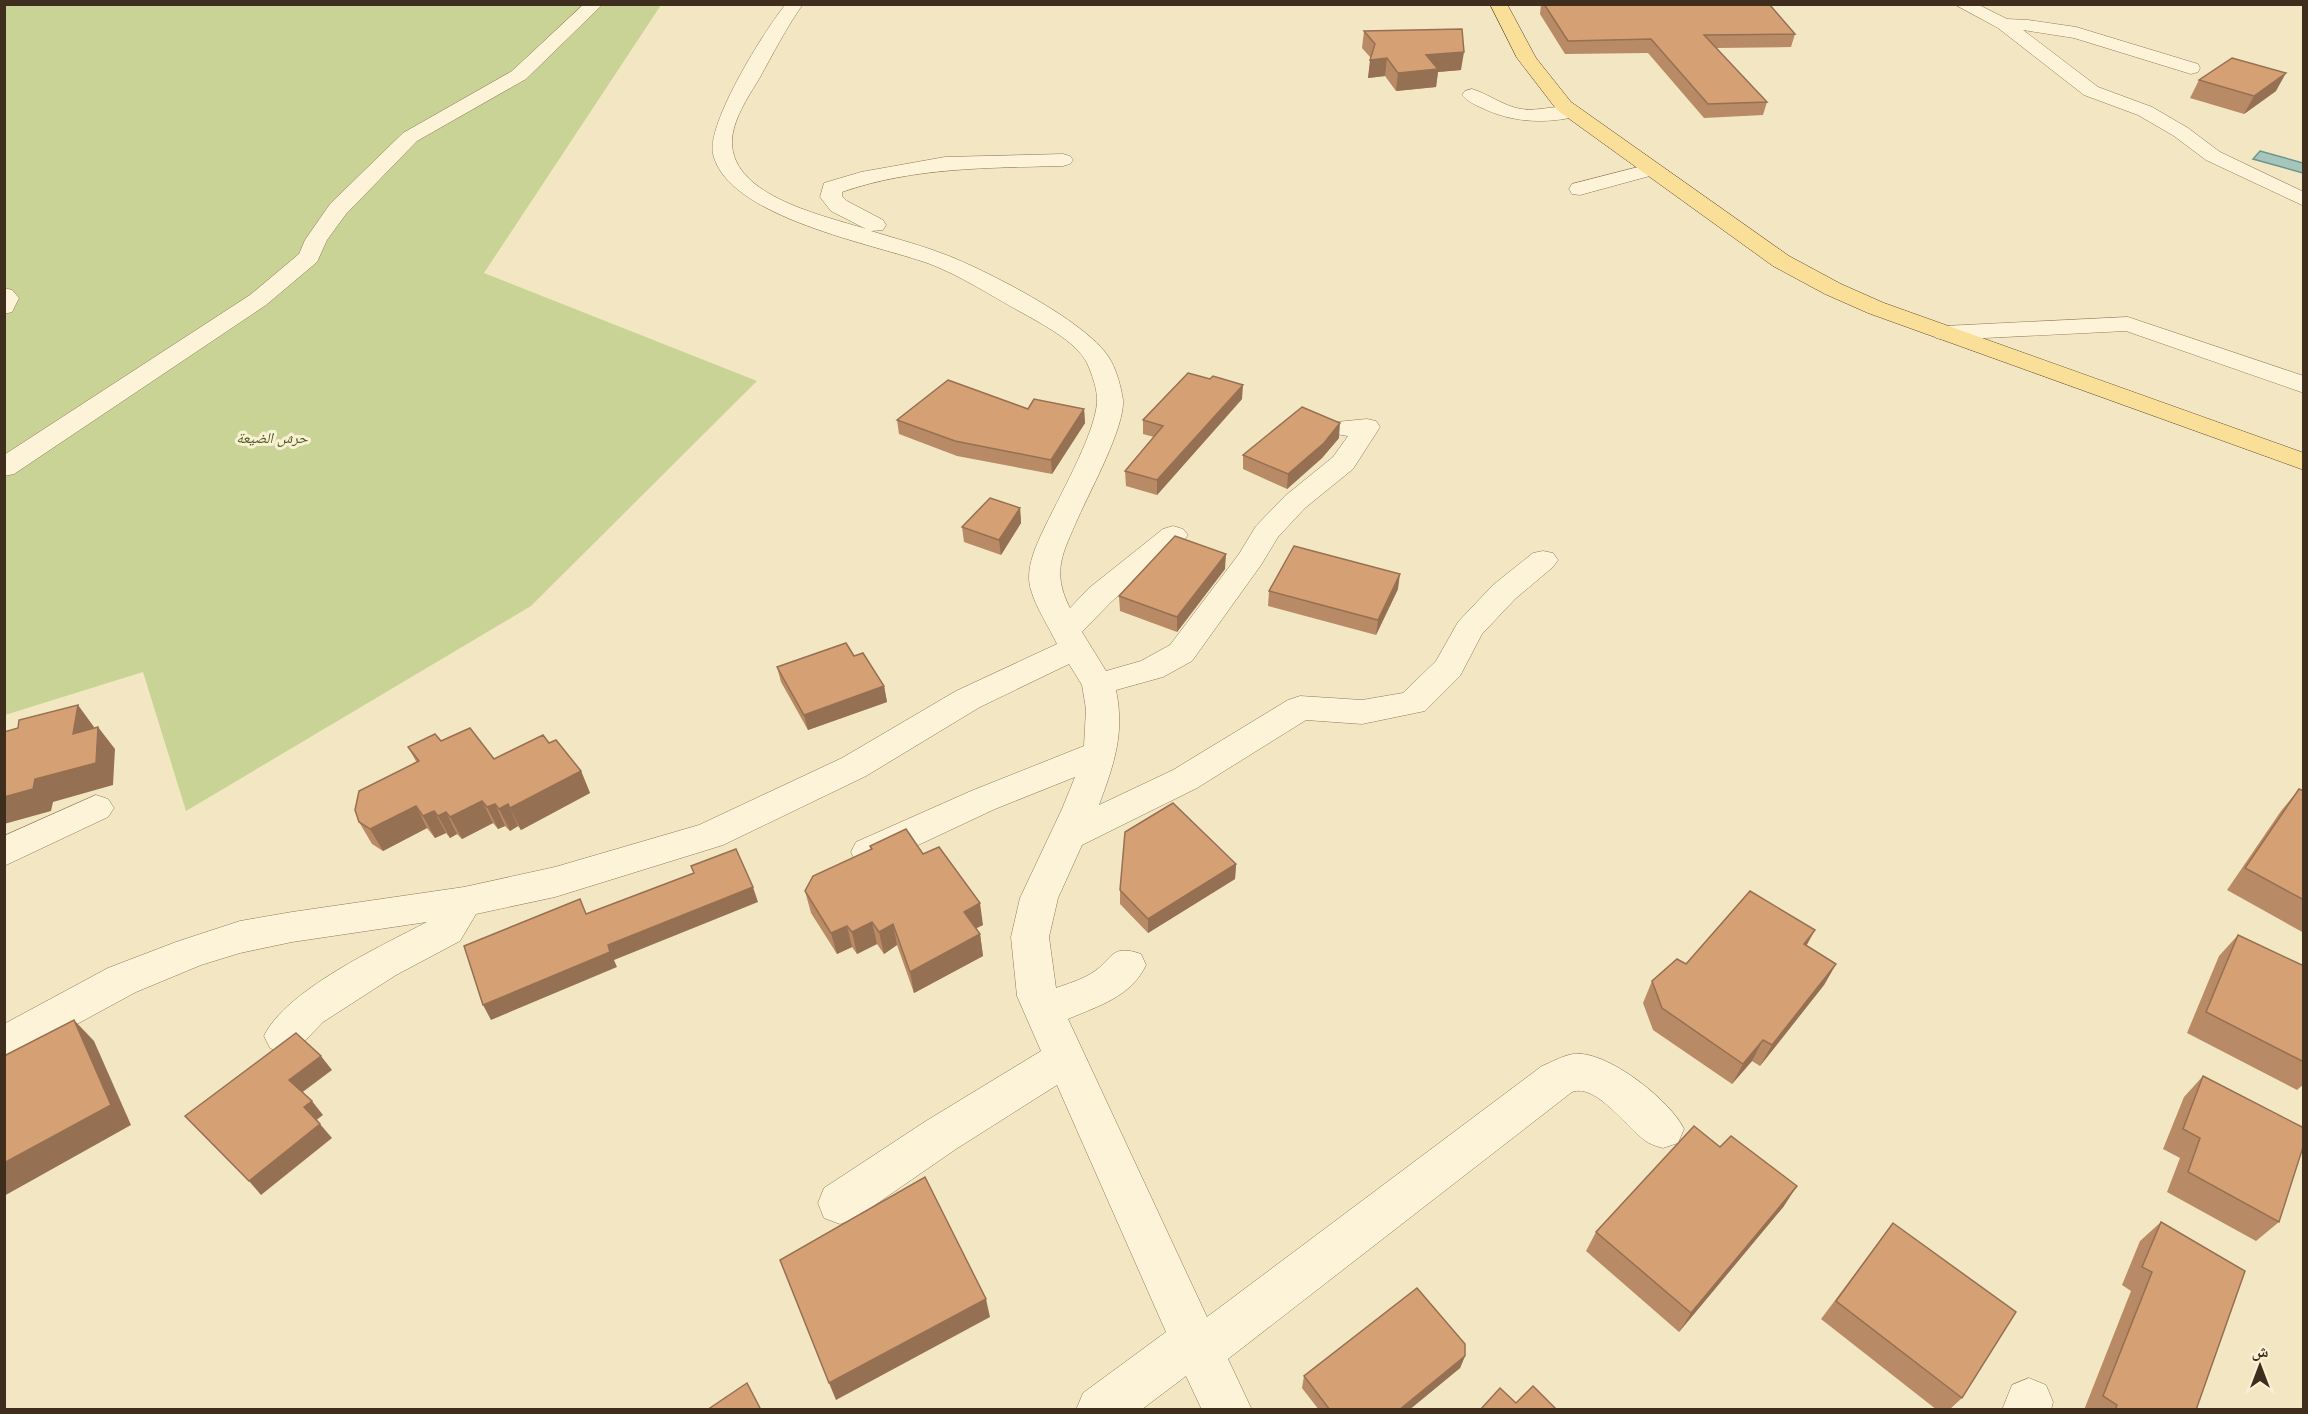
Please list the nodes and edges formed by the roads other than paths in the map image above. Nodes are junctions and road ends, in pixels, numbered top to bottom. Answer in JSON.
{"nodes":[{"id":1,"x":595,"y":4,"type":"edge"},
{"id":2,"x":795,"y":4,"type":"edge"},
{"id":3,"x":1498,"y":4,"type":"edge"},
{"id":4,"x":1962,"y":4,"type":"edge"},
{"id":5,"x":2004,"y":24,"type":"junction"},
{"id":6,"x":2191,"y":68,"type":"dead end"},
{"id":7,"x":1472,"y":95,"type":"dead end"},
{"id":8,"x":1572,"y":112,"type":"junction"},
{"id":9,"x":1063,"y":160,"type":"dead end"},
{"id":10,"x":1650,"y":170,"type":"junction"},
{"id":11,"x":1580,"y":189,"type":"dead end"},
{"id":12,"x":2304,"y":200,"type":"edge"},
{"id":13,"x":940,"y":260,"type":"junction"},
{"id":14,"x":4,"y":296,"type":"edge"},
{"id":15,"x":4,"y":307,"type":"edge"},
{"id":16,"x":1945,"y":333,"type":"junction"},
{"id":17,"x":2304,"y":385,"type":"edge"},
{"id":18,"x":1345,"y":428,"type":"dead end"},
{"id":19,"x":4,"y":442,"type":"edge"},
{"id":20,"x":36,"y":446,"type":"junction"},
{"id":21,"x":2304,"y":462,"type":"edge"},
{"id":22,"x":4,"y":468,"type":"edge"},
{"id":23,"x":1173,"y":535,"type":"edge"},
{"id":24,"x":1543,"y":560,"type":"dead end"},
{"id":25,"x":1070,"y":639,"type":"junction"},
{"id":26,"x":1098,"y":684,"type":"junction"},
{"id":27,"x":1099,"y":754,"type":"junction"},
{"id":28,"x":96,"y":808,"type":"dead end"},
{"id":29,"x":1067,"y":836,"type":"junction"},
{"id":30,"x":4,"y":852,"type":"edge"},
{"id":31,"x":842,"y":864,"type":"edge"},
{"id":32,"x":464,"y":902,"type":"junction"},
{"id":33,"x":1127,"y":965,"type":"dead end"},
{"id":34,"x":1044,"y":1011,"type":"junction"},
{"id":35,"x":284,"y":1036,"type":"dead end"},
{"id":36,"x":4,"y":1044,"type":"edge"},
{"id":37,"x":1065,"y":1058,"type":"junction"},
{"id":38,"x":1663,"y":1129,"type":"dead end"},
{"id":39,"x":840,"y":1203,"type":"dead end"},
{"id":40,"x":1196,"y":1346,"type":"junction"},
{"id":41,"x":1100,"y":1410,"type":"edge"},
{"id":42,"x":1228,"y":1410,"type":"edge"}],
"edges":[{"from":1,"to":20,"type":"street"},
{"from":2,"to":13,"type":"street"},
{"from":3,"to":8,"type":"main road"},
{"from":4,"to":5,"type":"street"},
{"from":5,"to":6,"type":"street"},
{"from":5,"to":12,"type":"street"},
{"from":7,"to":8,"type":"street"},
{"from":8,"to":10,"type":"main road"},
{"from":9,"to":13,"type":"street"},
{"from":10,"to":11,"type":"street"},
{"from":10,"to":16,"type":"main road"},
{"from":13,"to":25,"type":"street"},
{"from":14,"to":15,"type":"street"},
{"from":16,"to":17,"type":"street"},
{"from":16,"to":21,"type":"main road"},
{"from":18,"to":26,"type":"street"},
{"from":19,"to":20,"type":"street"},
{"from":20,"to":22,"type":"street"},
{"from":23,"to":25,"type":"street"},
{"from":24,"to":29,"type":"street"},
{"from":25,"to":26,"type":"street"},
{"from":25,"to":32,"type":"street"},
{"from":26,"to":27,"type":"street"},
{"from":27,"to":29,"type":"street"},
{"from":27,"to":31,"type":"street"},
{"from":28,"to":30,"type":"street"},
{"from":29,"to":34,"type":"street"},
{"from":32,"to":35,"type":"street"},
{"from":32,"to":36,"type":"street"},
{"from":33,"to":34,"type":"street"},
{"from":34,"to":37,"type":"street"},
{"from":37,"to":39,"type":"street"},
{"from":37,"to":40,"type":"street"},
{"from":38,"to":40,"type":"street"},
{"from":40,"to":41,"type":"street"},
{"from":40,"to":42,"type":"street"}]}
